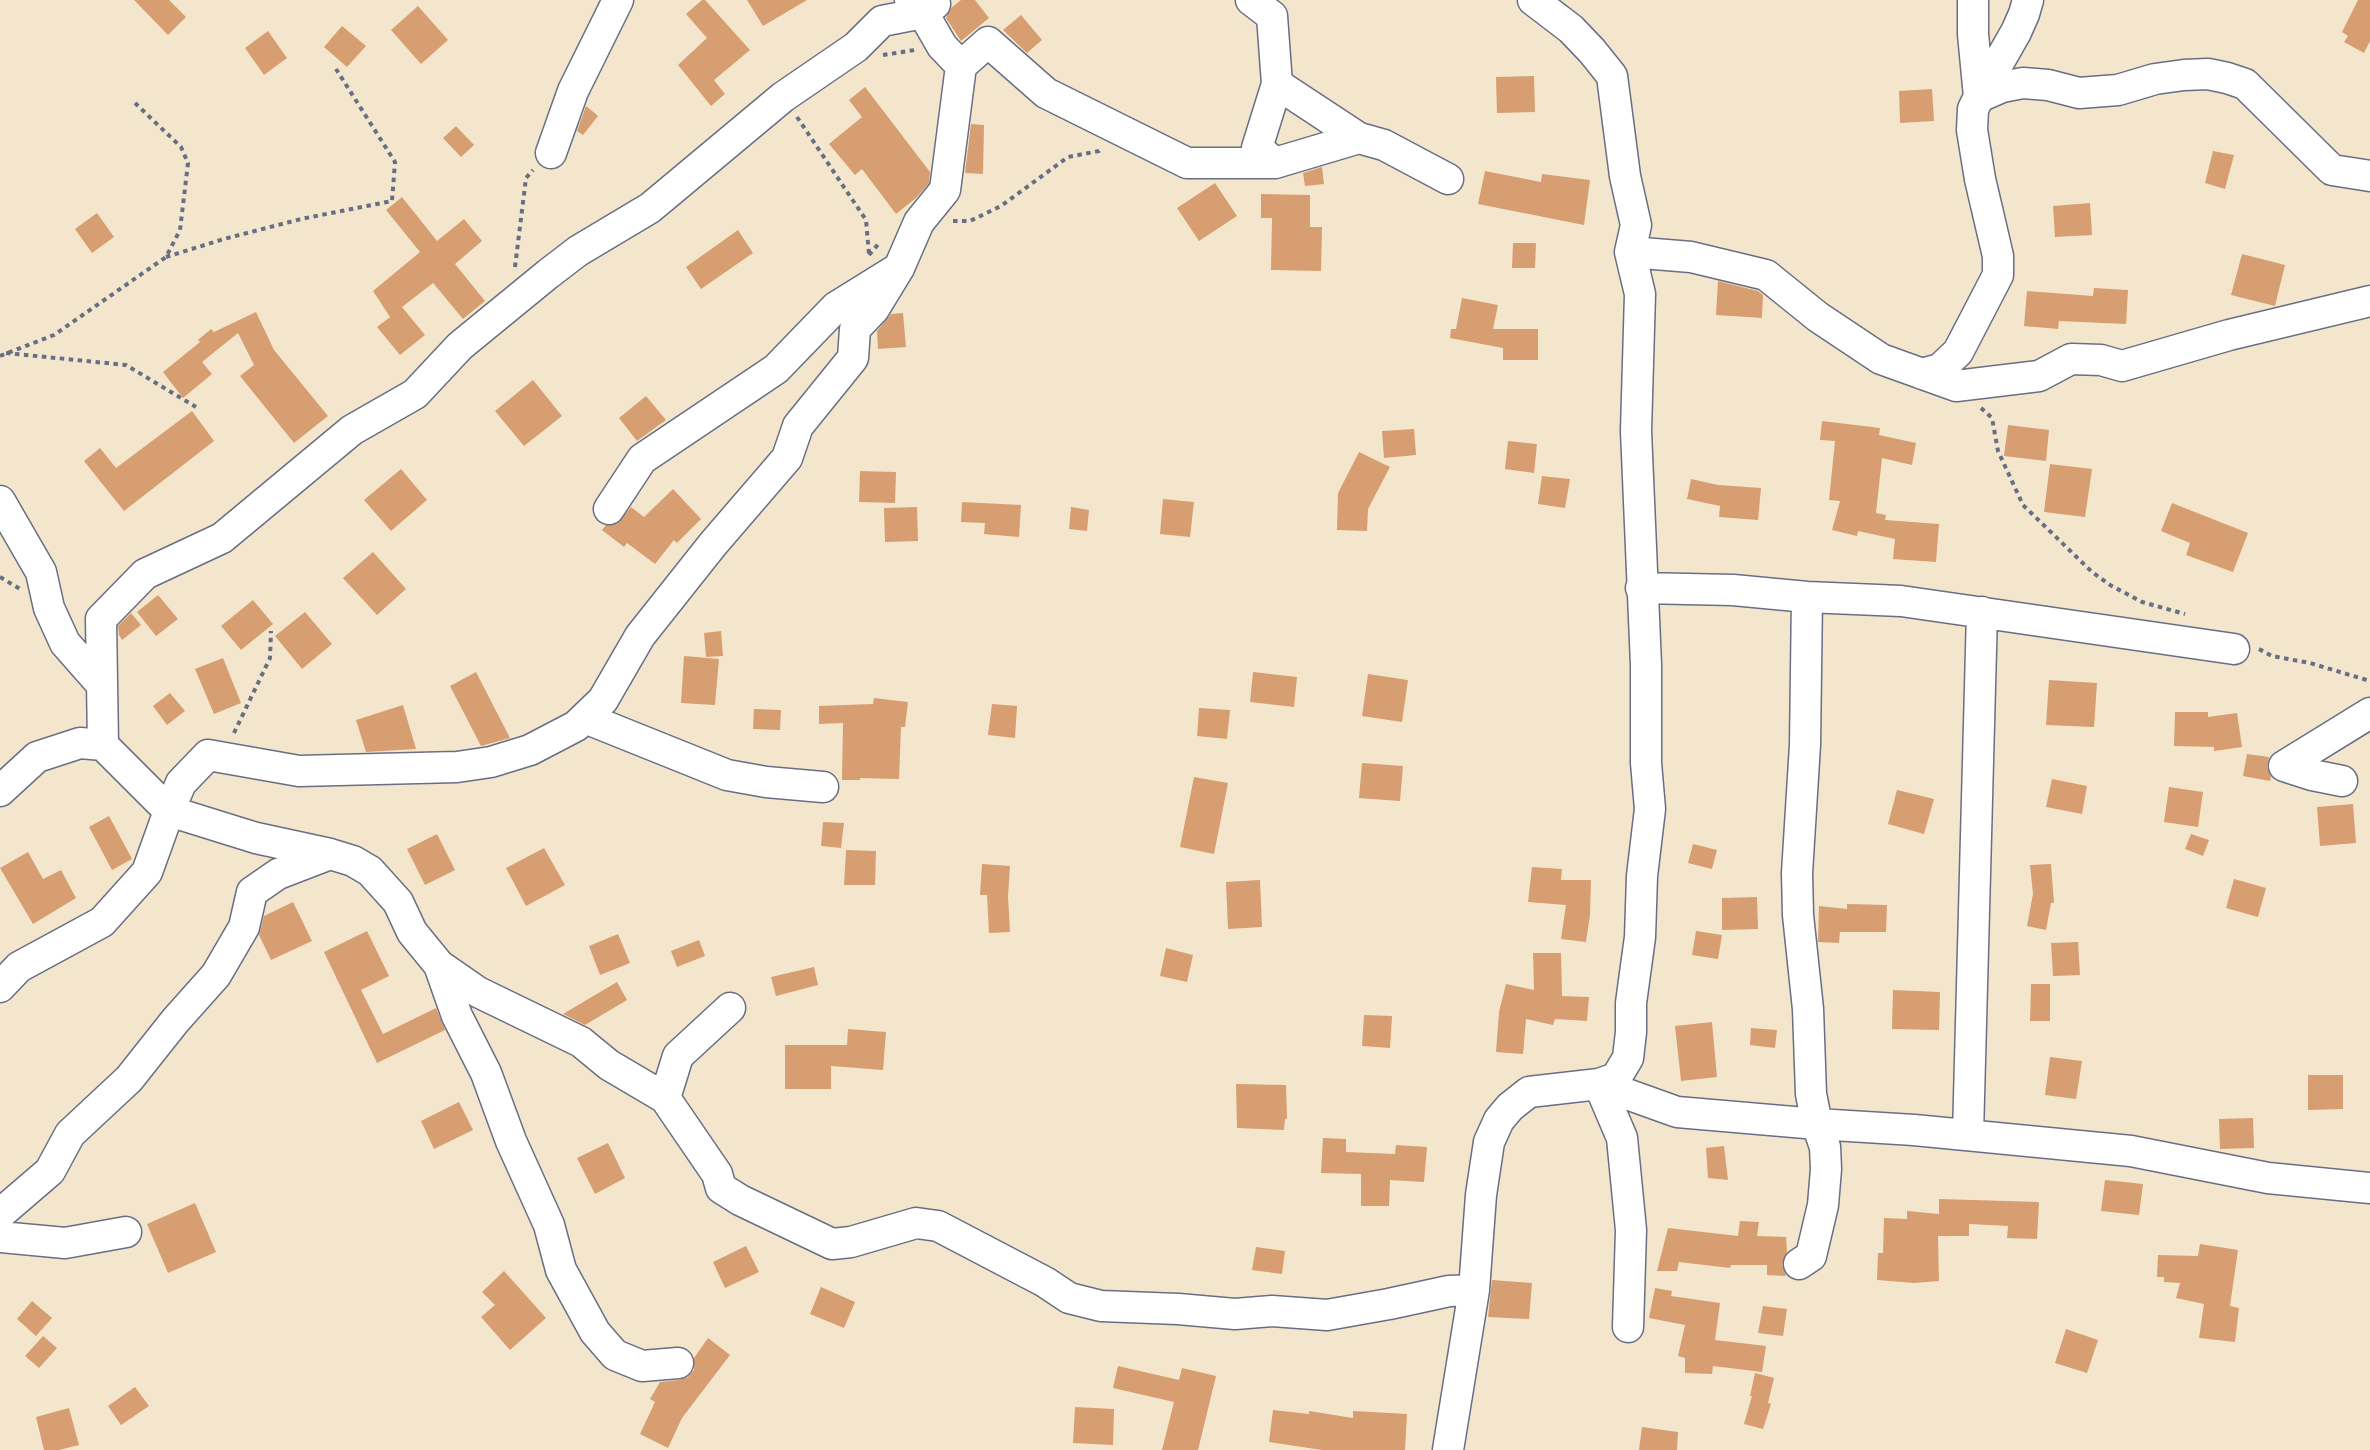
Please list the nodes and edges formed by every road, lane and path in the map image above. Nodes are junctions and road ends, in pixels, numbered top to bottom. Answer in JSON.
{"nodes":[{"id":1,"x":618,"y":0,"type":"edge"},
{"id":2,"x":1251,"y":0,"type":"edge"},
{"id":3,"x":1533,"y":0,"type":"edge"},
{"id":4,"x":1973,"y":0,"type":"edge"},
{"id":5,"x":2028,"y":0,"type":"edge"},
{"id":6,"x":924,"y":4,"type":"edge"},
{"id":7,"x":883,"y":11,"type":"edge"},
{"id":8,"x":856,"y":47,"type":"junction"},
{"id":9,"x":951,"y":56,"type":"junction"},
{"id":10,"x":336,"y":69,"type":"dead end"},
{"id":11,"x":1277,"y":84,"type":"junction"},
{"id":12,"x":783,"y":97,"type":"junction"},
{"id":13,"x":1979,"y":97,"type":"junction"},
{"id":14,"x":135,"y":103,"type":"dead end"},
{"id":15,"x":1119,"y":129,"type":"junction"},
{"id":16,"x":1359,"y":138,"type":"junction"},
{"id":17,"x":551,"y":153,"type":"joint"},
{"id":18,"x":1256,"y":158,"type":"junction"},
{"id":19,"x":2370,"y":176,"type":"edge"},
{"id":20,"x":1448,"y":179,"type":"dead end"},
{"id":21,"x":919,"y":222,"type":"junction"},
{"id":22,"x":1630,"y":252,"type":"junction"},
{"id":23,"x":166,"y":257,"type":"junction"},
{"id":24,"x":899,"y":268,"type":"junction"},
{"id":25,"x":548,"y":274,"type":"junction"},
{"id":26,"x":871,"y":285,"type":"junction"},
{"id":27,"x":2370,"y":302,"type":"edge"},
{"id":28,"x":1,"y":354,"type":"edge"},
{"id":29,"x":1922,"y":374,"type":"junction"},
{"id":30,"x":1956,"y":386,"type":"junction"},
{"id":31,"x":196,"y":407,"type":"dead end"},
{"id":32,"x":0,"y":501,"type":"edge"},
{"id":33,"x":609,"y":509,"type":"dead end"},
{"id":34,"x":1641,"y":588,"type":"junction"},
{"id":35,"x":1807,"y":597,"type":"junction"},
{"id":36,"x":49,"y":608,"type":"junction"},
{"id":37,"x":1982,"y":612,"type":"junction"},
{"id":38,"x":2190,"y":616,"type":"dead end"},
{"id":39,"x":101,"y":619,"type":"junction"},
{"id":40,"x":271,"y":631,"type":"dead end"},
{"id":41,"x":2245,"y":648,"type":"joint"},
{"id":42,"x":2370,"y":681,"type":"edge"},
{"id":43,"x":102,"y":685,"type":"junction"},
{"id":44,"x":2370,"y":713,"type":"edge"},
{"id":45,"x":585,"y":718,"type":"junction"},
{"id":46,"x":103,"y":745,"type":"junction"},
{"id":47,"x":208,"y":755,"type":"junction"},
{"id":48,"x":2342,"y":781,"type":"dead end"},
{"id":49,"x":823,"y":788,"type":"dead end"},
{"id":50,"x":0,"y":791,"type":"edge"},
{"id":51,"x":169,"y":811,"type":"junction"},
{"id":52,"x":330,"y":855,"type":"junction"},
{"id":53,"x":439,"y":965,"type":"junction"},
{"id":54,"x":0,"y":987,"type":"edge"},
{"id":55,"x":730,"y":1008,"type":"dead end"},
{"id":56,"x":1599,"y":1084,"type":"junction"},
{"id":57,"x":665,"y":1098,"type":"junction"},
{"id":58,"x":1817,"y":1124,"type":"junction"},
{"id":59,"x":1968,"y":1135,"type":"junction"},
{"id":60,"x":2370,"y":1188,"type":"edge"},
{"id":61,"x":0,"y":1214,"type":"edge"},
{"id":62,"x":126,"y":1232,"type":"dead end"},
{"id":63,"x":0,"y":1237,"type":"edge"},
{"id":64,"x":1799,"y":1264,"type":"dead end"},
{"id":65,"x":1474,"y":1290,"type":"junction"},
{"id":66,"x":1628,"y":1327,"type":"dead end"},
{"id":67,"x":678,"y":1363,"type":"dead end"},
{"id":68,"x":1448,"y":1450,"type":"edge"}],
"edges":[{"from":1,"to":17,"type":"street"},
{"from":2,"to":11,"type":"street"},
{"from":3,"to":22,"type":"street"},
{"from":4,"to":13,"type":"street"},
{"from":5,"to":13,"type":"street"},
{"from":6,"to":7,"type":"street"},
{"from":6,"to":9,"type":"street"},
{"from":7,"to":8,"type":"street"},
{"from":8,"to":9,"type":"path"},
{"from":8,"to":12,"type":"street"},
{"from":9,"to":15,"type":"street"},
{"from":9,"to":21,"type":"street"},
{"from":10,"to":23,"type":"path"},
{"from":11,"to":16,"type":"street"},
{"from":11,"to":18,"type":"street"},
{"from":12,"to":25,"type":"street"},
{"from":12,"to":26,"type":"path"},
{"from":13,"to":19,"type":"street"},
{"from":13,"to":29,"type":"street"},
{"from":14,"to":23,"type":"path"},
{"from":15,"to":18,"type":"street"},
{"from":15,"to":21,"type":"path"},
{"from":16,"to":18,"type":"street"},
{"from":16,"to":20,"type":"street"},
{"from":17,"to":25,"type":"path"},
{"from":21,"to":24,"type":"street"},
{"from":22,"to":29,"type":"street"},
{"from":22,"to":34,"type":"street"},
{"from":23,"to":28,"type":"path"},
{"from":24,"to":26,"type":"street"},
{"from":24,"to":45,"type":"street"},
{"from":25,"to":39,"type":"street"},
{"from":26,"to":33,"type":"street"},
{"from":27,"to":30,"type":"street"},
{"from":28,"to":31,"type":"path"},
{"from":29,"to":30,"type":"street"},
{"from":30,"to":38,"type":"path"},
{"from":32,"to":36,"type":"street"},
{"from":34,"to":35,"type":"street"},
{"from":34,"to":56,"type":"street"},
{"from":35,"to":37,"type":"street"},
{"from":35,"to":58,"type":"street"},
{"from":36,"to":39,"type":"street"},
{"from":36,"to":43,"type":"street"},
{"from":37,"to":41,"type":"street"},
{"from":37,"to":59,"type":"street"},
{"from":39,"to":43,"type":"street"},
{"from":40,"to":47,"type":"path"},
{"from":41,"to":42,"type":"path"},
{"from":43,"to":46,"type":"street"},
{"from":44,"to":48,"type":"street"},
{"from":45,"to":47,"type":"street"},
{"from":45,"to":49,"type":"street"},
{"from":46,"to":50,"type":"street"},
{"from":46,"to":51,"type":"street"},
{"from":47,"to":51,"type":"street"},
{"from":51,"to":52,"type":"street"},
{"from":51,"to":54,"type":"street"},
{"from":52,"to":53,"type":"street"},
{"from":52,"to":61,"type":"street"},
{"from":53,"to":57,"type":"street"},
{"from":53,"to":67,"type":"street"},
{"from":55,"to":57,"type":"street"},
{"from":56,"to":58,"type":"street"},
{"from":56,"to":65,"type":"street"},
{"from":56,"to":66,"type":"street"},
{"from":57,"to":65,"type":"street"},
{"from":58,"to":59,"type":"street"},
{"from":58,"to":64,"type":"street"},
{"from":59,"to":60,"type":"street"},
{"from":62,"to":63,"type":"street"},
{"from":65,"to":68,"type":"street"}]}
